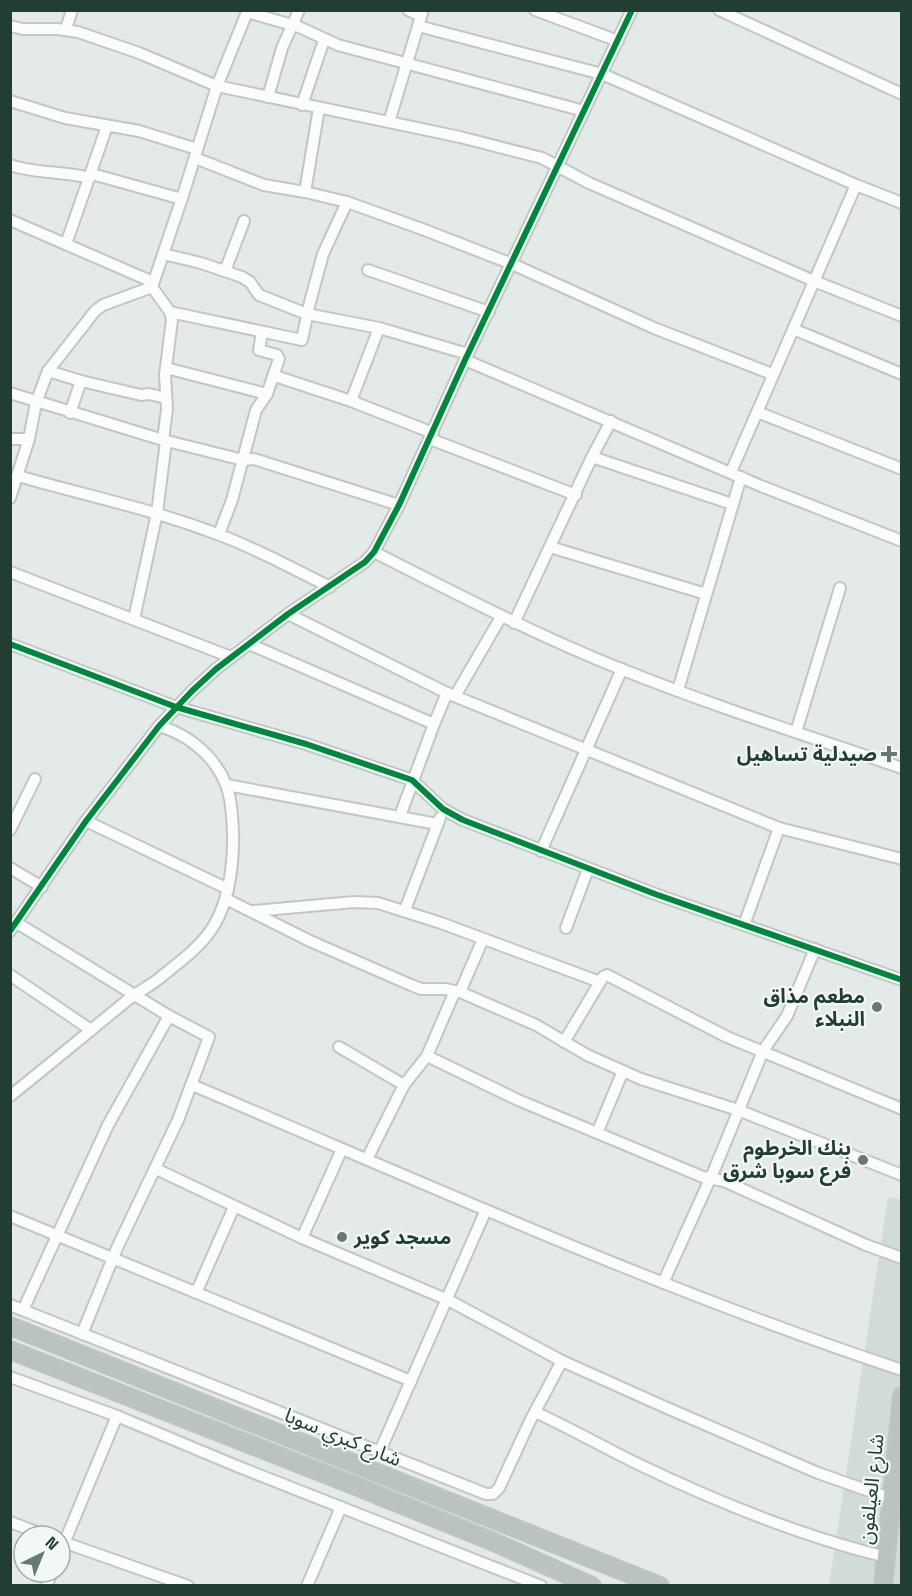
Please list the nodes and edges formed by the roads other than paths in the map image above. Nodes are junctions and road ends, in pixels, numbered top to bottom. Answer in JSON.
{"nodes":[{"id":1,"x":72,"y":10,"type":"edge"},
{"id":2,"x":298,"y":10,"type":"edge"},
{"id":3,"x":408,"y":10,"type":"edge"},
{"id":4,"x":535,"y":10,"type":"edge"},
{"id":5,"x":632,"y":10,"type":"edge"},
{"id":6,"x":719,"y":10,"type":"edge"},
{"id":7,"x":248,"y":11,"type":"edge"},
{"id":8,"x":420,"y":18,"type":"edge"},
{"id":9,"x":10,"y":26,"type":"edge"},
{"id":10,"x":292,"y":26,"type":"junction"},
{"id":11,"x":66,"y":29,"type":"junction"},
{"id":12,"x":324,"y":40,"type":"junction"},
{"id":13,"x":618,"y":41,"type":"junction"},
{"id":14,"x":407,"y":64,"type":"junction"},
{"id":15,"x":602,"y":74,"type":"junction"},
{"id":16,"x":217,"y":86,"type":"junction"},
{"id":17,"x":902,"y":94,"type":"edge"},
{"id":18,"x":268,"y":98,"type":"junction"},
{"id":19,"x":10,"y":101,"type":"edge"},
{"id":20,"x":302,"y":105,"type":"junction"},
{"id":21,"x":319,"y":108,"type":"junction"},
{"id":22,"x":584,"y":111,"type":"junction"},
{"id":23,"x":389,"y":122,"type":"junction"},
{"id":24,"x":107,"y":126,"type":"junction"},
{"id":25,"x":196,"y":153,"type":"junction"},
{"id":26,"x":10,"y":165,"type":"edge"},
{"id":27,"x":559,"y":166,"type":"junction"},
{"id":28,"x":91,"y":176,"type":"junction"},
{"id":29,"x":856,"y":186,"type":"junction"},
{"id":30,"x":305,"y":192,"type":"junction"},
{"id":31,"x":182,"y":199,"type":"junction"},
{"id":32,"x":347,"y":202,"type":"junction"},
{"id":33,"x":902,"y":203,"type":"edge"},
{"id":34,"x":10,"y":220,"type":"edge"},
{"id":35,"x":244,"y":221,"type":"dead end"},
{"id":36,"x":66,"y":244,"type":"junction"},
{"id":37,"x":163,"y":254,"type":"junction"},
{"id":38,"x":512,"y":264,"type":"junction"},
{"id":39,"x":368,"y":270,"type":"dead end"},
{"id":40,"x":225,"y":271,"type":"junction"},
{"id":41,"x":814,"y":281,"type":"junction"},
{"id":42,"x":152,"y":284,"type":"junction"},
{"id":43,"x":170,"y":312,"type":"junction"},
{"id":44,"x":489,"y":312,"type":"junction"},
{"id":45,"x":307,"y":314,"type":"junction"},
{"id":46,"x":902,"y":316,"type":"edge"},
{"id":47,"x":379,"y":328,"type":"junction"},
{"id":48,"x":793,"y":329,"type":"junction"},
{"id":49,"x":262,"y":332,"type":"junction"},
{"id":50,"x":466,"y":357,"type":"junction"},
{"id":51,"x":166,"y":368,"type":"junction"},
{"id":52,"x":48,"y":371,"type":"junction"},
{"id":53,"x":902,"y":374,"type":"edge"},
{"id":54,"x":772,"y":375,"type":"junction"},
{"id":55,"x":275,"y":376,"type":"junction"},
{"id":56,"x":81,"y":381,"type":"junction"},
{"id":57,"x":10,"y":393,"type":"edge"},
{"id":58,"x":267,"y":394,"type":"junction"},
{"id":59,"x":166,"y":398,"type":"junction"},
{"id":60,"x":351,"y":401,"type":"junction"},
{"id":61,"x":36,"y":403,"type":"junction"},
{"id":62,"x":757,"y":412,"type":"junction"},
{"id":63,"x":70,"y":413,"type":"junction"},
{"id":64,"x":611,"y":421,"type":"junction"},
{"id":65,"x":432,"y":436,"type":"junction"},
{"id":66,"x":10,"y":439,"type":"edge"},
{"id":67,"x":29,"y":439,"type":"junction"},
{"id":68,"x":164,"y":440,"type":"junction"},
{"id":69,"x":592,"y":457,"type":"junction"},
{"id":70,"x":243,"y":460,"type":"junction"},
{"id":71,"x":902,"y":469,"type":"edge"},
{"id":72,"x":736,"y":474,"type":"junction"},
{"id":73,"x":18,"y":476,"type":"junction"},
{"id":74,"x":576,"y":495,"type":"junction"},
{"id":75,"x":10,"y":498,"type":"edge"},
{"id":76,"x":732,"y":504,"type":"junction"},
{"id":77,"x":399,"y":505,"type":"junction"},
{"id":78,"x":157,"y":513,"type":"junction"},
{"id":79,"x":219,"y":534,"type":"junction"},
{"id":80,"x":902,"y":541,"type":"edge"},
{"id":81,"x":550,"y":547,"type":"junction"},
{"id":82,"x":374,"y":552,"type":"junction"},
{"id":83,"x":10,"y":572,"type":"edge"},
{"id":84,"x":330,"y":587,"type":"junction"},
{"id":85,"x":840,"y":588,"type":"dead end"},
{"id":86,"x":706,"y":594,"type":"junction"},
{"id":87,"x":288,"y":614,"type":"junction"},
{"id":88,"x":501,"y":617,"type":"junction"},
{"id":89,"x":134,"y":618,"type":"junction"},
{"id":90,"x":514,"y":623,"type":"junction"},
{"id":91,"x":10,"y":644,"type":"edge"},
{"id":92,"x":249,"y":644,"type":"junction"},
{"id":93,"x":231,"y":657,"type":"junction"},
{"id":94,"x":622,"y":669,"type":"junction"},
{"id":95,"x":678,"y":690,"type":"junction"},
{"id":96,"x":451,"y":694,"type":"junction"},
{"id":97,"x":176,"y":707,"type":"junction"},
{"id":98,"x":434,"y":724,"type":"junction"},
{"id":99,"x":159,"y":726,"type":"junction"},
{"id":100,"x":796,"y":732,"type":"junction"},
{"id":101,"x":585,"y":749,"type":"junction"},
{"id":102,"x":902,"y":768,"type":"edge"},
{"id":103,"x":35,"y":779,"type":"dead end"},
{"id":104,"x":412,"y":780,"type":"junction"},
{"id":105,"x":227,"y":785,"type":"junction"},
{"id":106,"x":443,"y":809,"type":"junction"},
{"id":107,"x":400,"y":816,"type":"junction"},
{"id":108,"x":86,"y":820,"type":"junction"},
{"id":109,"x":437,"y":824,"type":"junction"},
{"id":110,"x":779,"y":828,"type":"junction"},
{"id":111,"x":10,"y":830,"type":"edge"},
{"id":112,"x":541,"y":851,"type":"junction"},
{"id":113,"x":902,"y":859,"type":"edge"},
{"id":114,"x":10,"y":868,"type":"edge"},
{"id":115,"x":588,"y":869,"type":"junction"},
{"id":116,"x":42,"y":887,"type":"junction"},
{"id":117,"x":227,"y":894,"type":"junction"},
{"id":118,"x":405,"y":910,"type":"junction"},
{"id":119,"x":253,"y":911,"type":"junction"},
{"id":120,"x":744,"y":925,"type":"junction"},
{"id":121,"x":14,"y":927,"type":"edge"},
{"id":122,"x":566,"y":928,"type":"dead end"},
{"id":123,"x":483,"y":939,"type":"junction"},
{"id":124,"x":815,"y":949,"type":"junction"},
{"id":125,"x":10,"y":975,"type":"edge"},
{"id":126,"x":902,"y":980,"type":"edge"},
{"id":127,"x":600,"y":981,"type":"junction"},
{"id":128,"x":458,"y":991,"type":"junction"},
{"id":129,"x":136,"y":994,"type":"junction"},
{"id":130,"x":169,"y":1016,"type":"junction"},
{"id":131,"x":91,"y":1030,"type":"junction"},
{"id":132,"x":564,"y":1042,"type":"junction"},
{"id":133,"x":339,"y":1047,"type":"dead end"},
{"id":134,"x":763,"y":1051,"type":"junction"},
{"id":135,"x":427,"y":1056,"type":"junction"},
{"id":136,"x":623,"y":1071,"type":"junction"},
{"id":137,"x":192,"y":1085,"type":"junction"},
{"id":138,"x":404,"y":1085,"type":"junction"},
{"id":139,"x":10,"y":1096,"type":"edge"},
{"id":140,"x":902,"y":1109,"type":"edge"},
{"id":141,"x":738,"y":1110,"type":"junction"},
{"id":142,"x":597,"y":1133,"type":"junction"},
{"id":143,"x":342,"y":1149,"type":"junction"},
{"id":144,"x":367,"y":1159,"type":"junction"},
{"id":145,"x":156,"y":1169,"type":"junction"},
{"id":146,"x":902,"y":1175,"type":"edge"},
{"id":147,"x":710,"y":1178,"type":"junction"},
{"id":148,"x":234,"y":1207,"type":"junction"},
{"id":149,"x":486,"y":1210,"type":"junction"},
{"id":150,"x":10,"y":1216,"type":"edge"},
{"id":151,"x":59,"y":1236,"type":"junction"},
{"id":152,"x":302,"y":1238,"type":"junction"},
{"id":153,"x":113,"y":1258,"type":"junction"},
{"id":154,"x":902,"y":1258,"type":"edge"},
{"id":155,"x":663,"y":1283,"type":"junction"},
{"id":156,"x":196,"y":1293,"type":"junction"},
{"id":157,"x":447,"y":1300,"type":"junction"},
{"id":158,"x":10,"y":1305,"type":"edge"},
{"id":159,"x":24,"y":1310,"type":"junction"},
{"id":160,"x":10,"y":1326,"type":"edge"},
{"id":161,"x":82,"y":1334,"type":"junction"},
{"id":162,"x":10,"y":1350,"type":"edge"},
{"id":163,"x":562,"y":1361,"type":"junction"},
{"id":164,"x":902,"y":1370,"type":"edge"},
{"id":165,"x":10,"y":1377,"type":"edge"},
{"id":166,"x":411,"y":1381,"type":"junction"},
{"id":167,"x":902,"y":1396,"type":"edge"},
{"id":168,"x":536,"y":1412,"type":"junction"},
{"id":169,"x":117,"y":1416,"type":"junction"},
{"id":170,"x":900,"y":1421,"type":"edge"},
{"id":171,"x":380,"y":1451,"type":"junction"},
{"id":172,"x":341,"y":1507,"type":"junction"},
{"id":173,"x":895,"y":1508,"type":"edge"},
{"id":174,"x":502,"y":1521,"type":"junction"},
{"id":175,"x":71,"y":1524,"type":"edge"},
{"id":176,"x":494,"y":1542,"type":"junction"},
{"id":177,"x":72,"y":1548,"type":"edge"},
{"id":178,"x":886,"y":1557,"type":"junction"},
{"id":179,"x":882,"y":1583,"type":"edge"},
{"id":180,"x":590,"y":1585,"type":"edge"},
{"id":181,"x":188,"y":1586,"type":"edge"},
{"id":182,"x":307,"y":1586,"type":"edge"},
{"id":183,"x":541,"y":1586,"type":"edge"},
{"id":184,"x":660,"y":1586,"type":"edge"}],
"edges":[{"from":1,"to":11,"type":"street"},
{"from":2,"to":10,"type":"street"},
{"from":3,"to":8,"type":"street"},
{"from":4,"to":13,"type":"street"},
{"from":5,"to":13,"type":"street"},
{"from":6,"to":17,"type":"street"},
{"from":7,"to":10,"type":"street"},
{"from":7,"to":16,"type":"street"},
{"from":8,"to":14,"type":"street"},
{"from":8,"to":15,"type":"street"},
{"from":9,"to":11,"type":"street"},
{"from":10,"to":12,"type":"street"},
{"from":10,"to":18,"type":"street"},
{"from":11,"to":16,"type":"street"},
{"from":12,"to":14,"type":"street"},
{"from":12,"to":20,"type":"street"},
{"from":13,"to":15,"type":"street"},
{"from":14,"to":22,"type":"street"},
{"from":14,"to":23,"type":"street"},
{"from":15,"to":22,"type":"street"},
{"from":15,"to":29,"type":"street"},
{"from":16,"to":18,"type":"street"},
{"from":16,"to":25,"type":"street"},
{"from":18,"to":20,"type":"street"},
{"from":19,"to":24,"type":"street"},
{"from":20,"to":21,"type":"street"},
{"from":21,"to":23,"type":"street"},
{"from":21,"to":30,"type":"street"},
{"from":22,"to":27,"type":"street"},
{"from":23,"to":27,"type":"street"},
{"from":24,"to":25,"type":"street"},
{"from":24,"to":28,"type":"street"},
{"from":25,"to":30,"type":"street"},
{"from":25,"to":31,"type":"street"},
{"from":26,"to":28,"type":"street"},
{"from":27,"to":38,"type":"street"},
{"from":27,"to":41,"type":"street"},
{"from":28,"to":31,"type":"street"},
{"from":28,"to":36,"type":"street"},
{"from":29,"to":33,"type":"street"},
{"from":29,"to":41,"type":"street"},
{"from":30,"to":32,"type":"street"},
{"from":31,"to":37,"type":"street"},
{"from":32,"to":38,"type":"street"},
{"from":32,"to":45,"type":"street"},
{"from":34,"to":36,"type":"street"},
{"from":35,"to":40,"type":"street"},
{"from":36,"to":42,"type":"street"},
{"from":37,"to":40,"type":"street"},
{"from":37,"to":42,"type":"street"},
{"from":38,"to":44,"type":"street"},
{"from":38,"to":54,"type":"street"},
{"from":39,"to":44,"type":"street"},
{"from":40,"to":45,"type":"street"},
{"from":41,"to":46,"type":"street"},
{"from":41,"to":48,"type":"street"},
{"from":42,"to":43,"type":"street"},
{"from":42,"to":52,"type":"street"},
{"from":43,"to":49,"type":"street"},
{"from":43,"to":51,"type":"street"},
{"from":44,"to":50,"type":"street"},
{"from":45,"to":47,"type":"street"},
{"from":45,"to":49,"type":"street"},
{"from":47,"to":50,"type":"street"},
{"from":47,"to":60,"type":"street"},
{"from":48,"to":53,"type":"street"},
{"from":48,"to":54,"type":"street"},
{"from":49,"to":55,"type":"street"},
{"from":50,"to":64,"type":"street"},
{"from":50,"to":65,"type":"street"},
{"from":51,"to":58,"type":"street"},
{"from":51,"to":59,"type":"street"},
{"from":52,"to":56,"type":"street"},
{"from":52,"to":61,"type":"street"},
{"from":54,"to":62,"type":"street"},
{"from":55,"to":58,"type":"street"},
{"from":55,"to":60,"type":"street"},
{"from":56,"to":59,"type":"street"},
{"from":56,"to":63,"type":"street"},
{"from":57,"to":61,"type":"street"},
{"from":58,"to":70,"type":"street"},
{"from":59,"to":68,"type":"street"},
{"from":60,"to":65,"type":"street"},
{"from":61,"to":63,"type":"street"},
{"from":61,"to":67,"type":"street"},
{"from":62,"to":71,"type":"street"},
{"from":62,"to":72,"type":"street"},
{"from":63,"to":68,"type":"street"},
{"from":64,"to":69,"type":"street"},
{"from":64,"to":72,"type":"street"},
{"from":65,"to":74,"type":"street"},
{"from":65,"to":77,"type":"street"},
{"from":66,"to":67,"type":"street"},
{"from":67,"to":73,"type":"street"},
{"from":68,"to":70,"type":"street"},
{"from":68,"to":78,"type":"street"},
{"from":69,"to":74,"type":"street"},
{"from":69,"to":76,"type":"street"},
{"from":70,"to":77,"type":"street"},
{"from":70,"to":79,"type":"street"},
{"from":72,"to":76,"type":"street"},
{"from":72,"to":80,"type":"street"},
{"from":73,"to":75,"type":"street"},
{"from":73,"to":78,"type":"street"},
{"from":74,"to":81,"type":"street"},
{"from":76,"to":86,"type":"street"},
{"from":77,"to":82,"type":"street"},
{"from":78,"to":79,"type":"street"},
{"from":78,"to":89,"type":"street"},
{"from":79,"to":84,"type":"street"},
{"from":81,"to":86,"type":"street"},
{"from":81,"to":90,"type":"street"},
{"from":82,"to":84,"type":"street"},
{"from":82,"to":88,"type":"street"},
{"from":83,"to":89,"type":"street"},
{"from":84,"to":87,"type":"street"},
{"from":85,"to":100,"type":"street"},
{"from":86,"to":95,"type":"street"},
{"from":87,"to":92,"type":"street"},
{"from":87,"to":96,"type":"street"},
{"from":88,"to":90,"type":"street"},
{"from":88,"to":96,"type":"street"},
{"from":89,"to":93,"type":"street"},
{"from":90,"to":94,"type":"street"},
{"from":91,"to":97,"type":"street"},
{"from":92,"to":93,"type":"street"},
{"from":92,"to":98,"type":"street"},
{"from":93,"to":97,"type":"street"},
{"from":94,"to":95,"type":"street"},
{"from":94,"to":101,"type":"street"},
{"from":95,"to":100,"type":"street"},
{"from":96,"to":98,"type":"street"},
{"from":96,"to":101,"type":"street"},
{"from":97,"to":99,"type":"street"},
{"from":97,"to":104,"type":"street"},
{"from":98,"to":104,"type":"street"},
{"from":99,"to":105,"type":"street"},
{"from":99,"to":108,"type":"street"},
{"from":100,"to":102,"type":"street"},
{"from":101,"to":110,"type":"street"},
{"from":101,"to":112,"type":"street"},
{"from":103,"to":111,"type":"street"},
{"from":104,"to":106,"type":"street"},
{"from":104,"to":107,"type":"street"},
{"from":105,"to":107,"type":"street"},
{"from":105,"to":117,"type":"street"},
{"from":106,"to":109,"type":"street"},
{"from":106,"to":112,"type":"street"},
{"from":107,"to":109,"type":"street"},
{"from":108,"to":116,"type":"street"},
{"from":108,"to":117,"type":"street"},
{"from":109,"to":118,"type":"street"},
{"from":110,"to":113,"type":"street"},
{"from":110,"to":120,"type":"street"},
{"from":112,"to":115,"type":"street"},
{"from":114,"to":116,"type":"street"},
{"from":115,"to":120,"type":"street"},
{"from":115,"to":122,"type":"street"},
{"from":116,"to":121,"type":"street"},
{"from":117,"to":119,"type":"street"},
{"from":117,"to":129,"type":"street"},
{"from":118,"to":119,"type":"street"},
{"from":118,"to":123,"type":"street"},
{"from":119,"to":128,"type":"street"},
{"from":120,"to":124,"type":"street"},
{"from":121,"to":129,"type":"street"},
{"from":123,"to":127,"type":"street"},
{"from":123,"to":128,"type":"street"},
{"from":124,"to":126,"type":"street"},
{"from":124,"to":134,"type":"street"},
{"from":125,"to":131,"type":"street"},
{"from":127,"to":132,"type":"street"},
{"from":127,"to":134,"type":"street"},
{"from":128,"to":132,"type":"street"},
{"from":128,"to":135,"type":"street"},
{"from":129,"to":130,"type":"street"},
{"from":129,"to":131,"type":"street"},
{"from":130,"to":137,"type":"street"},
{"from":130,"to":151,"type":"street"},
{"from":131,"to":139,"type":"street"},
{"from":132,"to":136,"type":"street"},
{"from":133,"to":138,"type":"street"},
{"from":134,"to":140,"type":"street"},
{"from":134,"to":141,"type":"street"},
{"from":135,"to":138,"type":"street"},
{"from":135,"to":142,"type":"street"},
{"from":136,"to":141,"type":"street"},
{"from":136,"to":142,"type":"street"},
{"from":137,"to":143,"type":"street"},
{"from":137,"to":145,"type":"street"},
{"from":138,"to":144,"type":"street"},
{"from":141,"to":146,"type":"street"},
{"from":141,"to":147,"type":"street"},
{"from":142,"to":147,"type":"street"},
{"from":143,"to":144,"type":"street"},
{"from":143,"to":152,"type":"street"},
{"from":144,"to":149,"type":"street"},
{"from":145,"to":148,"type":"street"},
{"from":145,"to":153,"type":"street"},
{"from":147,"to":154,"type":"street"},
{"from":147,"to":155,"type":"street"},
{"from":148,"to":152,"type":"street"},
{"from":148,"to":156,"type":"street"},
{"from":149,"to":155,"type":"street"},
{"from":149,"to":157,"type":"street"},
{"from":150,"to":151,"type":"street"},
{"from":151,"to":153,"type":"street"},
{"from":151,"to":159,"type":"street"},
{"from":152,"to":157,"type":"street"},
{"from":153,"to":156,"type":"street"},
{"from":153,"to":161,"type":"street"},
{"from":155,"to":164,"type":"street"},
{"from":156,"to":166,"type":"street"},
{"from":157,"to":163,"type":"street"},
{"from":157,"to":166,"type":"street"},
{"from":158,"to":159,"type":"street"},
{"from":159,"to":161,"type":"street"},
{"from":160,"to":174,"type":"highway","name":"شارع كبري سوبا"},
{"from":161,"to":171,"type":"street"},
{"from":162,"to":176,"type":"highway","name":"شارع كبري سوبا"},
{"from":163,"to":168,"type":"street"},
{"from":163,"to":173,"type":"street"},
{"from":165,"to":169,"type":"street"},
{"from":166,"to":171,"type":"street"},
{"from":167,"to":170,"type":"highway","name":"شارع العيلفون"},
{"from":168,"to":171,"type":"street"},
{"from":168,"to":178,"type":"street"},
{"from":169,"to":172,"type":"street"},
{"from":169,"to":175,"type":"street"},
{"from":170,"to":173,"type":"highway","name":"شارع العيلفون"},
{"from":172,"to":182,"type":"street"},
{"from":172,"to":183,"type":"street"},
{"from":173,"to":178,"type":"highway","name":"شارع العيلفون"},
{"from":174,"to":176,"type":"highway"},
{"from":174,"to":184,"type":"highway","name":"شارع كبري سوبا"},
{"from":176,"to":180,"type":"highway","name":"شارع كبري سوبا"},
{"from":177,"to":181,"type":"street"},
{"from":178,"to":179,"type":"highway","name":"شارع العيلفون"}]}
